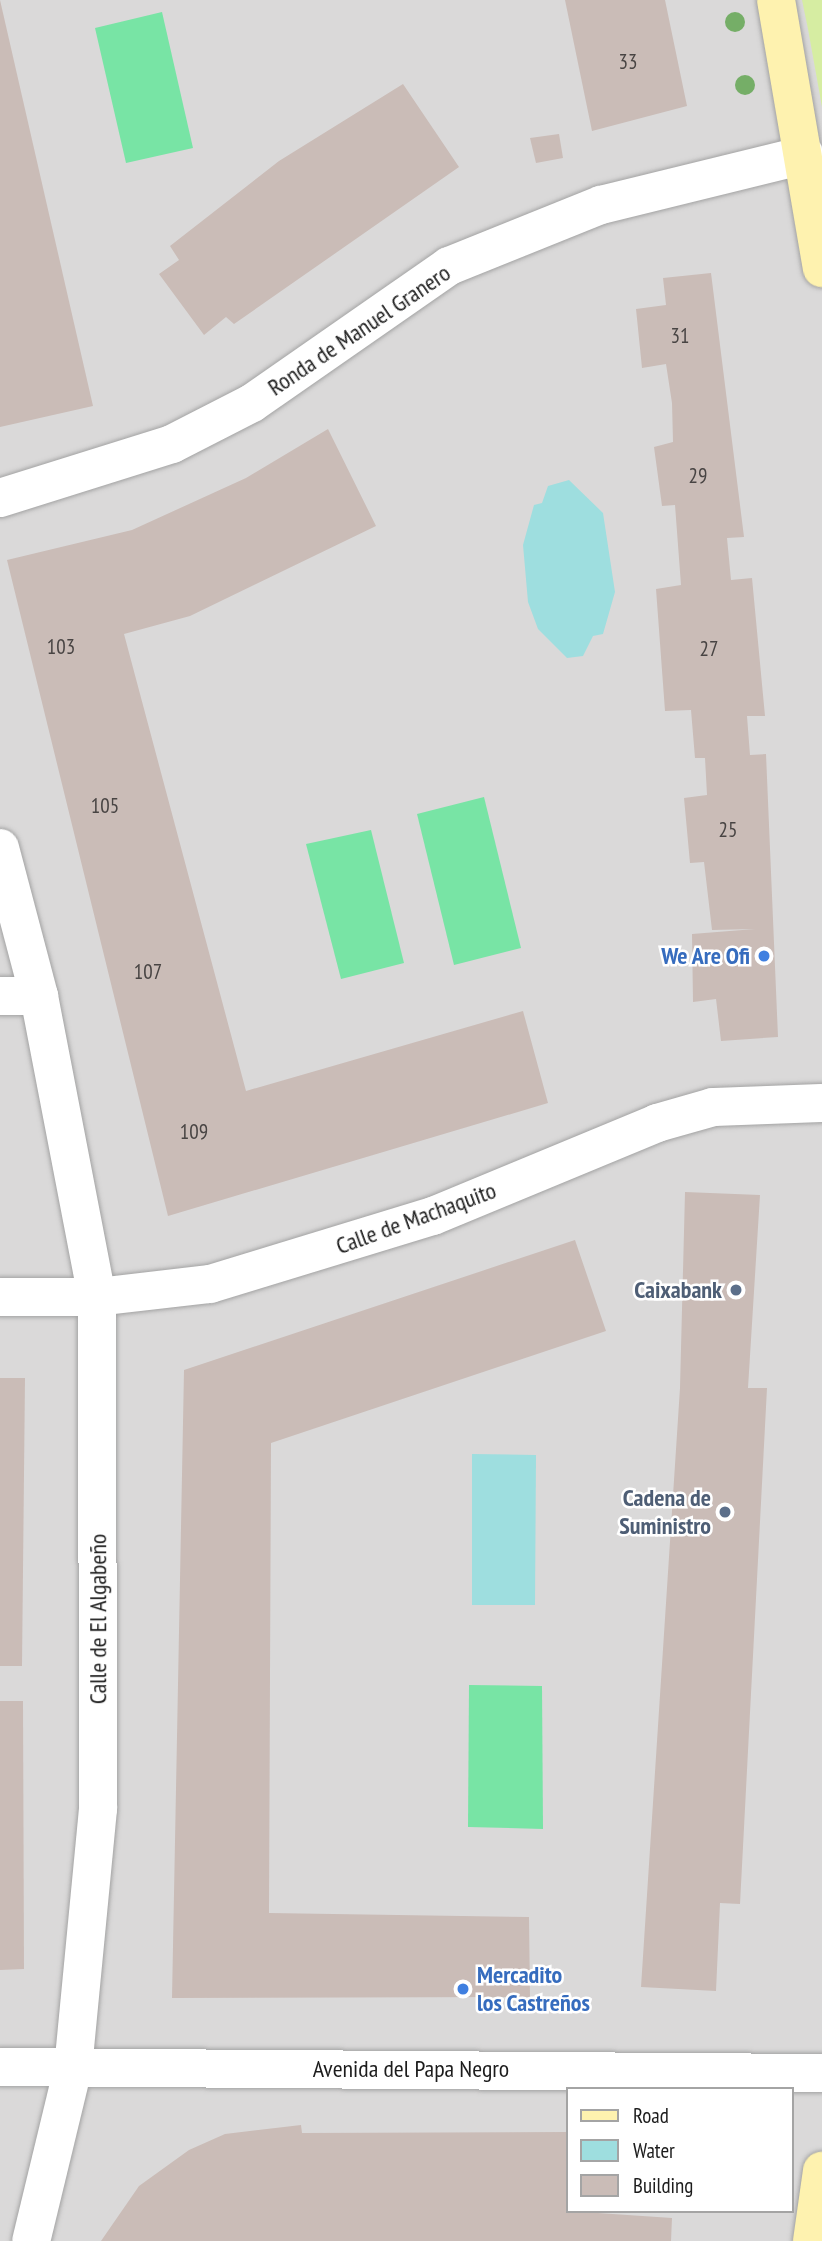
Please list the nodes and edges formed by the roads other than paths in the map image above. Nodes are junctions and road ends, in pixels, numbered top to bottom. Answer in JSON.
{"nodes":[{"id":1,"x":776,"y":0,"type":"edge"},
{"id":2,"x":805,"y":155,"type":"junction"},
{"id":3,"x":822,"y":268,"type":"edge"},
{"id":4,"x":0,"y":498,"type":"edge"},
{"id":5,"x":0,"y":848,"type":"edge"},
{"id":6,"x":0,"y":996,"type":"edge"},
{"id":7,"x":39,"y":996,"type":"junction"},
{"id":8,"x":822,"y":1103,"type":"edge"},
{"id":9,"x":0,"y":1297,"type":"edge"},
{"id":10,"x":97,"y":1297,"type":"junction"},
{"id":11,"x":0,"y":2067,"type":"edge"},
{"id":12,"x":73,"y":2068,"type":"junction"},
{"id":13,"x":822,"y":2073,"type":"edge"},
{"id":14,"x":822,"y":2171,"type":"edge"},
{"id":15,"x":32,"y":2241,"type":"edge"},
{"id":16,"x":812,"y":2241,"type":"edge"}],
"edges":[{"from":1,"to":2,"type":"street"},
{"from":2,"to":3,"type":"street"},
{"from":2,"to":4,"type":"street","name":"Ronda de Manuel Granero"},
{"from":5,"to":7,"type":"street","name":"Calle de El Algabeño"},
{"from":6,"to":7,"type":"street"},
{"from":7,"to":10,"type":"street","name":"Calle de El Algabeño"},
{"from":8,"to":10,"type":"street","name":"Calle de Machaquito"},
{"from":9,"to":10,"type":"street","name":"Calle de Machaquito"},
{"from":10,"to":12,"type":"street","name":"Calle de El Algabeño"},
{"from":11,"to":12,"type":"street","name":"Avenida del Papa Negro"},
{"from":12,"to":13,"type":"street","name":"Avenida del Papa Negro"},
{"from":12,"to":15,"type":"street","name":"Calle de El Algabeño"},
{"from":14,"to":16,"type":"street"}]}
